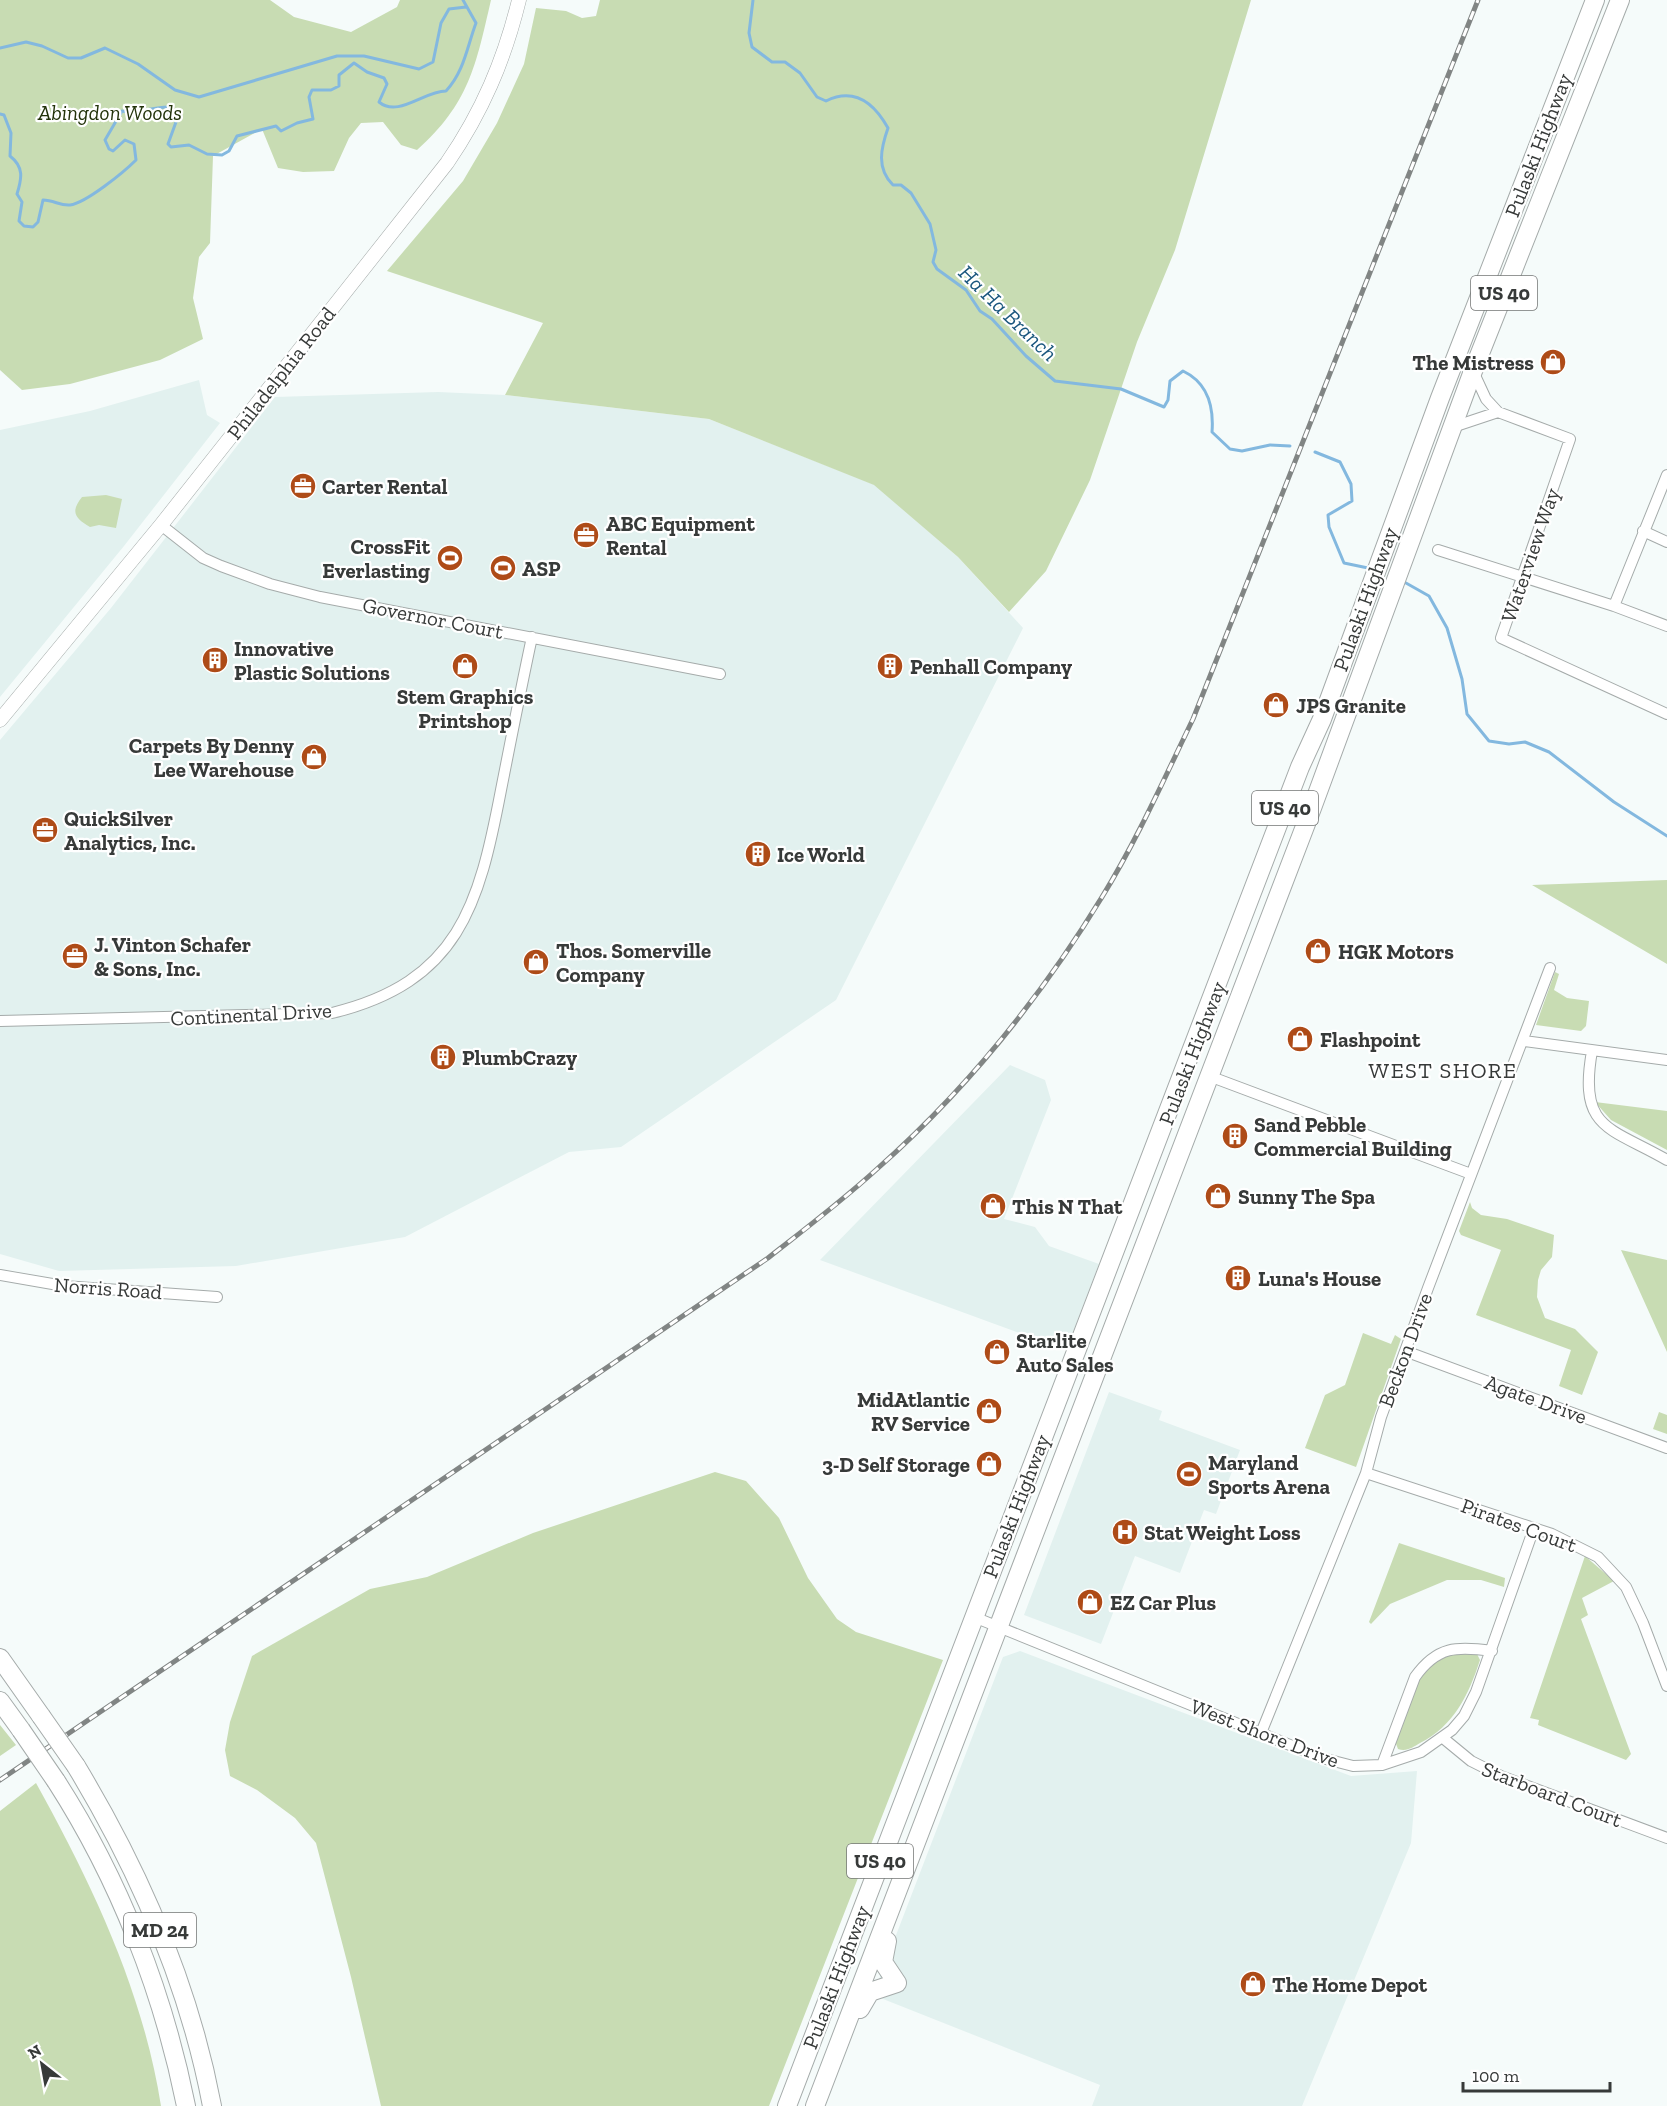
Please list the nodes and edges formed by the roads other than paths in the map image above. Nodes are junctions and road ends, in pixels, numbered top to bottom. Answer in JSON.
{"nodes":[{"id":1,"x":519,"y":0,"type":"edge"},
{"id":2,"x":1595,"y":0,"type":"edge"},
{"id":3,"x":1620,"y":0,"type":"edge"},
{"id":4,"x":1473,"y":371,"type":"junction"},
{"id":5,"x":1498,"y":412,"type":"junction"},
{"id":6,"x":1453,"y":427,"type":"junction"},
{"id":7,"x":1667,"y":475,"type":"edge"},
{"id":8,"x":161,"y":525,"type":"junction"},
{"id":9,"x":1643,"y":531,"type":"junction"},
{"id":10,"x":1667,"y":542,"type":"edge"},
{"id":11,"x":1438,"y":550,"type":"dead end"},
{"id":12,"x":1522,"y":579,"type":"junction"},
{"id":13,"x":1614,"y":606,"type":"junction"},
{"id":14,"x":1667,"y":626,"type":"edge"},
{"id":15,"x":532,"y":637,"type":"junction"},
{"id":16,"x":720,"y":674,"type":"dead end"},
{"id":17,"x":1667,"y":714,"type":"edge"},
{"id":18,"x":0,"y":720,"type":"edge"},
{"id":19,"x":1550,"y":968,"type":"dead end"},
{"id":20,"x":0,"y":1021,"type":"edge"},
{"id":21,"x":1524,"y":1041,"type":"junction"},
{"id":22,"x":1592,"y":1051,"type":"junction"},
{"id":23,"x":1667,"y":1060,"type":"edge"},
{"id":24,"x":1209,"y":1076,"type":"junction"},
{"id":25,"x":1667,"y":1160,"type":"edge"},
{"id":26,"x":1471,"y":1173,"type":"junction"},
{"id":27,"x":0,"y":1275,"type":"edge"},
{"id":28,"x":218,"y":1296,"type":"dead end"},
{"id":29,"x":1405,"y":1351,"type":"junction"},
{"id":30,"x":1667,"y":1448,"type":"edge"},
{"id":31,"x":1366,"y":1473,"type":"junction"},
{"id":32,"x":1534,"y":1528,"type":"junction"},
{"id":33,"x":974,"y":1617,"type":"junction"},
{"id":34,"x":998,"y":1626,"type":"junction"},
{"id":35,"x":1492,"y":1652,"type":"junction"},
{"id":36,"x":0,"y":1658,"type":"edge"},
{"id":37,"x":1667,"y":1686,"type":"edge"},
{"id":38,"x":0,"y":1701,"type":"edge"},
{"id":39,"x":1261,"y":1733,"type":"junction"},
{"id":40,"x":1443,"y":1738,"type":"junction"},
{"id":41,"x":1382,"y":1765,"type":"junction"},
{"id":42,"x":1667,"y":1838,"type":"edge"},
{"id":43,"x":899,"y":1888,"type":"junction"},
{"id":44,"x":200,"y":2050,"type":"junction"},
{"id":45,"x":818,"y":2099,"type":"edge"},
{"id":46,"x":186,"y":2106,"type":"edge"},
{"id":47,"x":212,"y":2106,"type":"edge"},
{"id":48,"x":222,"y":2106,"type":"edge"},
{"id":49,"x":787,"y":2106,"type":"edge"}],
"edges":[{"from":1,"to":8,"type":"main road","name":"Philadelphia Road"},
{"from":2,"to":33,"type":"highway","name":"Pulaski Highway","number":"US 40"},
{"from":3,"to":4,"type":"highway","name":"Pulaski Highway","number":"US 40"},
{"from":4,"to":5,"type":"street"},
{"from":4,"to":6,"type":"highway","name":"Pulaski Highway","number":"US 40"},
{"from":5,"to":6,"type":"street"},
{"from":5,"to":12,"type":"street","name":"Waterview Way"},
{"from":6,"to":24,"type":"highway","name":"Pulaski Highway","number":"US 40"},
{"from":7,"to":9,"type":"street"},
{"from":8,"to":15,"type":"street","name":"Governor Court"},
{"from":8,"to":18,"type":"main road","name":"Philadelphia Road"},
{"from":9,"to":10,"type":"street"},
{"from":9,"to":13,"type":"street"},
{"from":11,"to":12,"type":"street"},
{"from":12,"to":13,"type":"street"},
{"from":12,"to":17,"type":"street","name":"Waterview Way"},
{"from":13,"to":14,"type":"street"},
{"from":15,"to":16,"type":"street","name":"Governor Court"},
{"from":15,"to":20,"type":"street","name":"Continental Drive"},
{"from":19,"to":21,"type":"street","name":"Beckon Drive"},
{"from":21,"to":22,"type":"street"},
{"from":21,"to":26,"type":"street","name":"Beckon Drive"},
{"from":22,"to":23,"type":"street"},
{"from":22,"to":25,"type":"street"},
{"from":24,"to":26,"type":"street"},
{"from":24,"to":34,"type":"highway","name":"Pulaski Highway","number":"US 40"},
{"from":26,"to":29,"type":"street","name":"Beckon Drive"},
{"from":27,"to":28,"type":"street","name":"Norris Road"},
{"from":29,"to":30,"type":"street","name":"Agate Drive"},
{"from":29,"to":31,"type":"street","name":"Beckon Drive"},
{"from":31,"to":32,"type":"street","name":"Pirates Court"},
{"from":31,"to":39,"type":"street","name":"Beckon Drive"},
{"from":32,"to":35,"type":"street","name":"West Shore Drive"},
{"from":32,"to":37,"type":"street","name":"Pirates Court"},
{"from":33,"to":34,"type":"street","name":"West Shore Drive"},
{"from":33,"to":49,"type":"highway","name":"Pulaski Highway","number":"US 40"},
{"from":34,"to":39,"type":"street","name":"West Shore Drive"},
{"from":34,"to":43,"type":"highway","name":"Pulaski Highway","number":"US 40"},
{"from":35,"to":40,"type":"street","name":"West Shore Drive"},
{"from":35,"to":41,"type":"street"},
{"from":36,"to":44,"type":"highway","number":"MD 24","bridge":true},
{"from":38,"to":46,"type":"highway","number":"MD 24","bridge":true},
{"from":39,"to":41,"type":"street","name":"West Shore Drive"},
{"from":40,"to":41,"type":"street","name":"West Shore Drive"},
{"from":40,"to":42,"type":"street","name":"Starboard Court"},
{"from":43,"to":45,"type":"highway","name":"Pulaski Highway","number":"US 40"},
{"from":43,"to":45,"type":"highway"},
{"from":44,"to":47,"type":"highway","number":"MD 24"},
{"from":44,"to":48,"type":"highway"}]}
